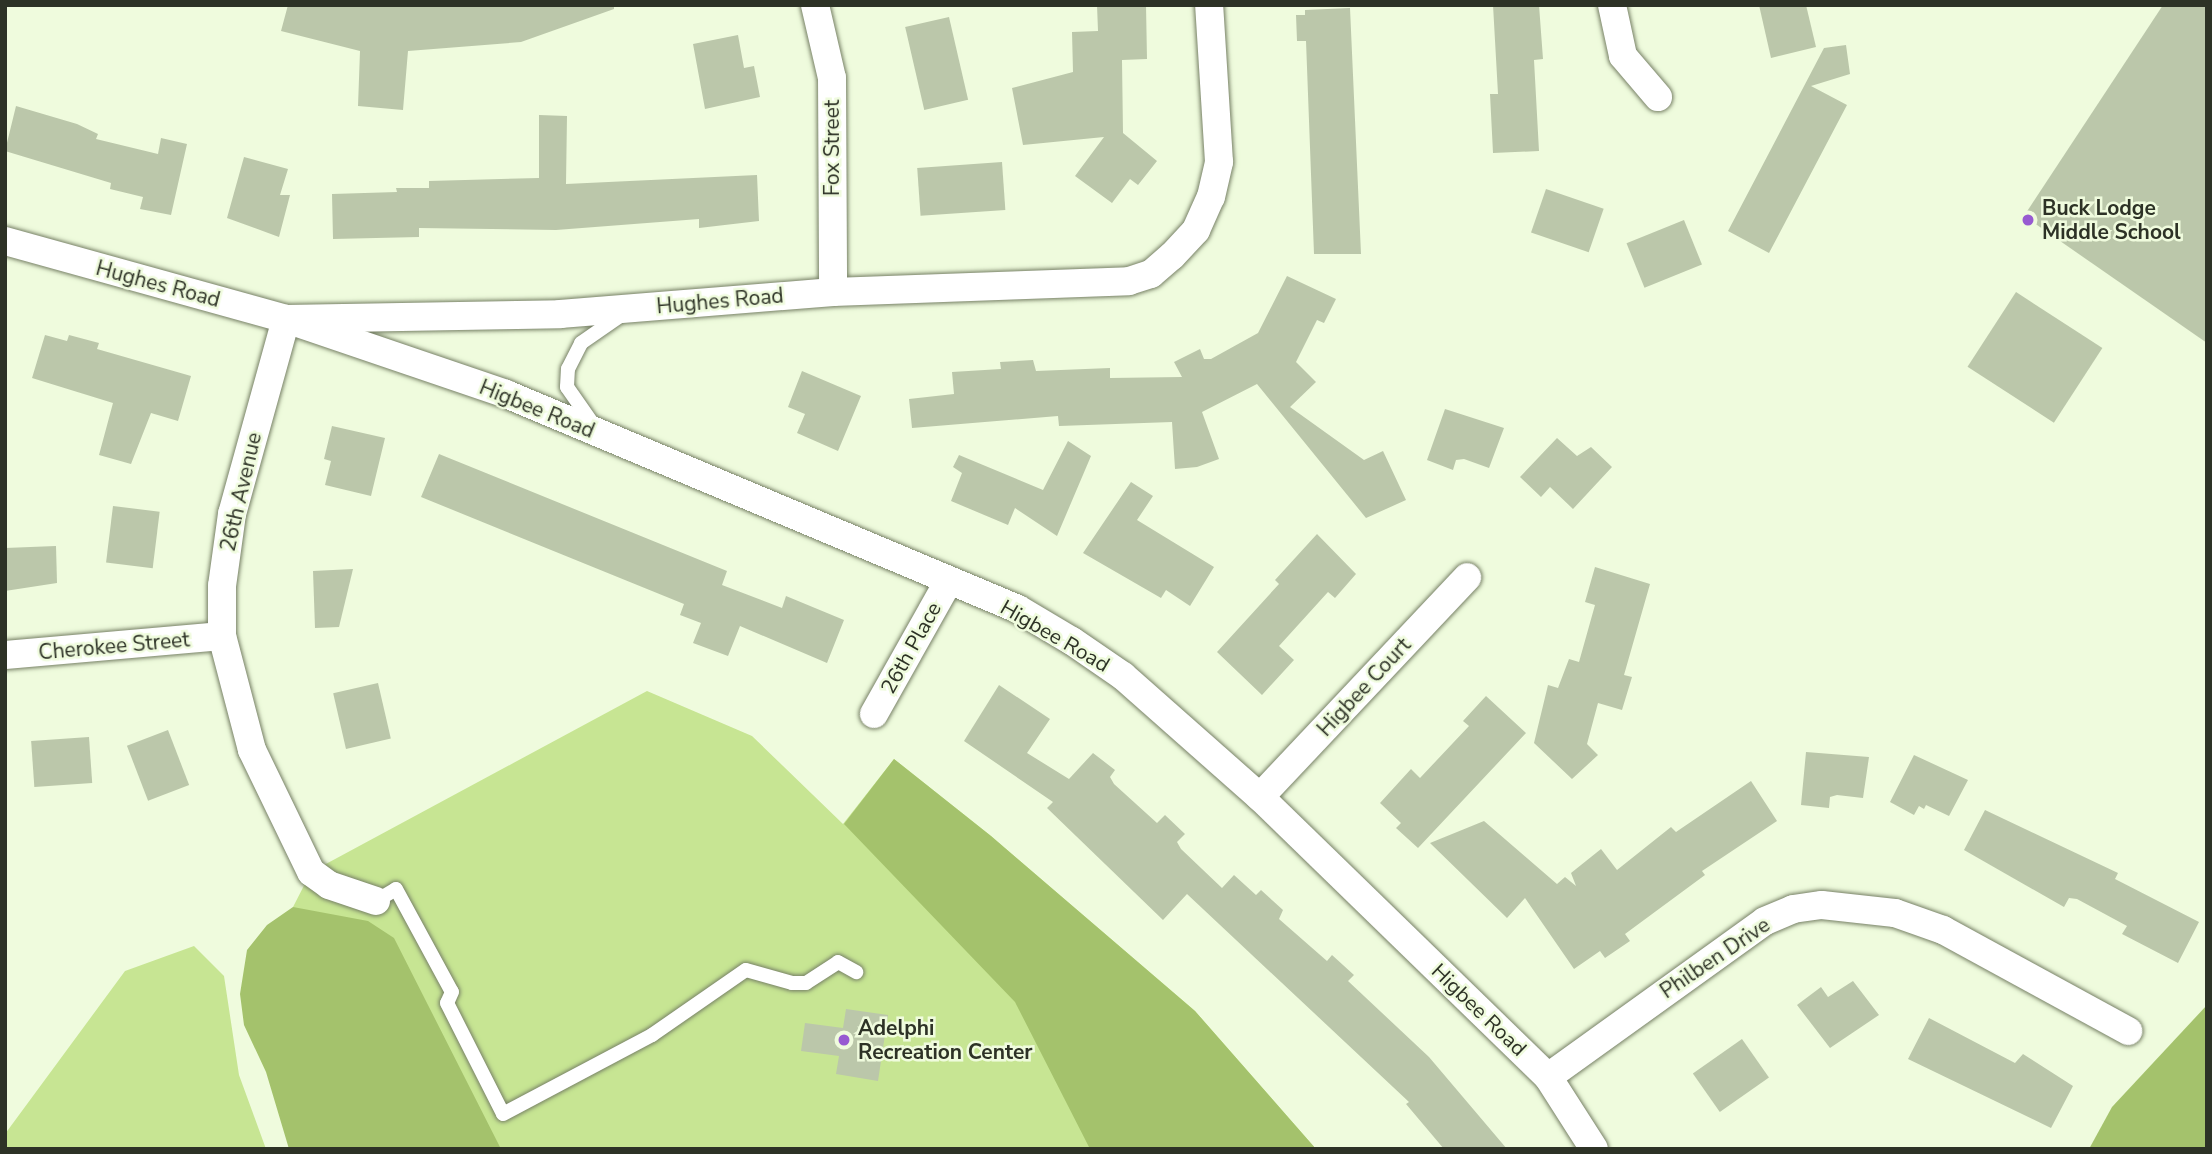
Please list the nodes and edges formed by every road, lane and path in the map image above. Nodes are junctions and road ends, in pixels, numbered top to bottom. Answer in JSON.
{"nodes":[{"id":1,"x":815,"y":5,"type":"edge"},
{"id":2,"x":1209,"y":5,"type":"edge"},
{"id":3,"x":1612,"y":5,"type":"edge"},
{"id":4,"x":1658,"y":97,"type":"dead end"},
{"id":5,"x":5,"y":242,"type":"edge"},
{"id":6,"x":833,"y":292,"type":"junction"},
{"id":7,"x":638,"y":308,"type":"junction"},
{"id":8,"x":286,"y":319,"type":"junction"},
{"id":9,"x":599,"y":434,"type":"junction"},
{"id":10,"x":1467,"y":577,"type":"dead end"},
{"id":11,"x":948,"y":582,"type":"junction"},
{"id":12,"x":222,"y":636,"type":"junction"},
{"id":13,"x":5,"y":655,"type":"edge"},
{"id":14,"x":874,"y":713,"type":"dead end"},
{"id":15,"x":1260,"y":797,"type":"junction"},
{"id":16,"x":376,"y":901,"type":"joint"},
{"id":17,"x":856,"y":971,"type":"dead end"},
{"id":18,"x":2128,"y":1031,"type":"dead end"},
{"id":19,"x":1548,"y":1077,"type":"junction"},
{"id":20,"x":1594,"y":1149,"type":"edge"}],
"edges":[{"from":1,"to":6,"type":"street","name":"Fox Street"},
{"from":2,"to":6,"type":"street","name":"Hughes Road"},
{"from":3,"to":4,"type":"street"},
{"from":5,"to":8,"type":"street","name":"Hughes Road"},
{"from":6,"to":7,"type":"street","name":"Hughes Road"},
{"from":7,"to":8,"type":"street","name":"Hughes Road"},
{"from":7,"to":9,"type":"lane"},
{"from":8,"to":9,"type":"street","name":"Higbee Road"},
{"from":8,"to":12,"type":"street","name":"26th Avenue"},
{"from":9,"to":11,"type":"street","name":"Higbee Road"},
{"from":10,"to":15,"type":"street","name":"Higbee Court"},
{"from":11,"to":14,"type":"street","name":"26th Place"},
{"from":11,"to":15,"type":"street","name":"Higbee Road"},
{"from":12,"to":13,"type":"street","name":"Cherokee Street"},
{"from":12,"to":16,"type":"street","name":"26th Avenue"},
{"from":15,"to":19,"type":"street","name":"Higbee Road"},
{"from":16,"to":17,"type":"lane"},
{"from":18,"to":19,"type":"street","name":"Philben Drive"},
{"from":19,"to":20,"type":"street","name":"Higbee Road"}]}
